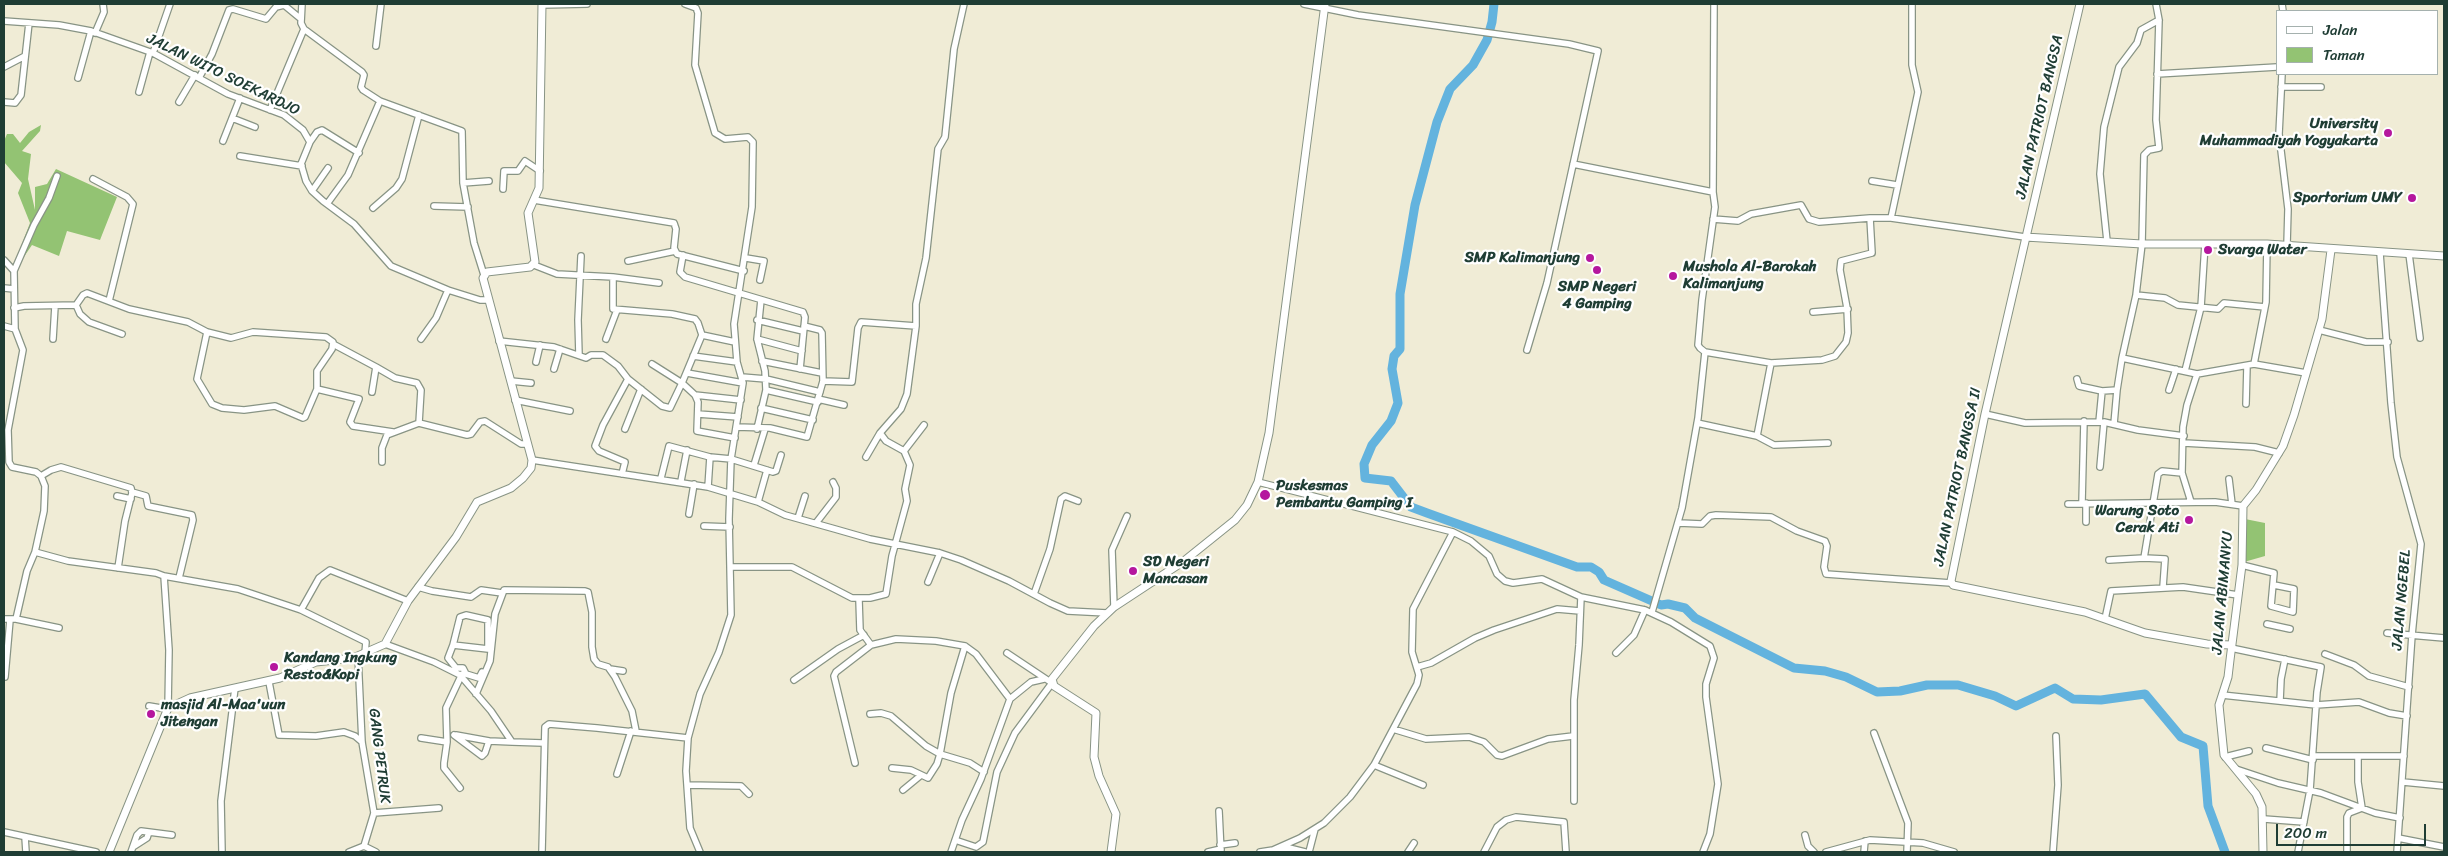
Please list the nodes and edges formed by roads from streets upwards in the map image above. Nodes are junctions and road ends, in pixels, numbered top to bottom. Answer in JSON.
{"nodes":[{"id":1,"x":103,"y":4,"type":"edge"},
{"id":2,"x":170,"y":4,"type":"edge"},
{"id":3,"x":302,"y":4,"type":"edge"},
{"id":4,"x":381,"y":4,"type":"edge"},
{"id":5,"x":587,"y":4,"type":"edge"},
{"id":6,"x":685,"y":4,"type":"edge"},
{"id":7,"x":964,"y":4,"type":"edge"},
{"id":8,"x":1304,"y":4,"type":"edge"},
{"id":9,"x":1714,"y":4,"type":"edge"},
{"id":10,"x":1912,"y":4,"type":"edge"},
{"id":11,"x":2080,"y":4,"type":"edge"},
{"id":12,"x":2156,"y":4,"type":"edge"},
{"id":13,"x":542,"y":5,"type":"edge"},
{"id":14,"x":1325,"y":6,"type":"edge"},
{"id":15,"x":2159,"y":18,"type":"junction"},
{"id":16,"x":301,"y":19,"type":"junction"},
{"id":17,"x":4,"y":21,"type":"edge"},
{"id":18,"x":29,"y":23,"type":"junction"},
{"id":19,"x":304,"y":29,"type":"junction"},
{"id":20,"x":93,"y":32,"type":"junction"},
{"id":21,"x":376,"y":46,"type":"dead end"},
{"id":22,"x":151,"y":52,"type":"junction"},
{"id":23,"x":25,"y":56,"type":"junction"},
{"id":24,"x":4,"y":67,"type":"edge"},
{"id":25,"x":2276,"y":67,"type":"edge"},
{"id":26,"x":2157,"y":74,"type":"junction"},
{"id":27,"x":2282,"y":75,"type":"edge"},
{"id":28,"x":197,"y":76,"type":"junction"},
{"id":29,"x":78,"y":78,"type":"dead end"},
{"id":30,"x":2281,"y":87,"type":"junction"},
{"id":31,"x":2321,"y":87,"type":"dead end"},
{"id":32,"x":139,"y":92,"type":"dead end"},
{"id":33,"x":240,"y":98,"type":"junction"},
{"id":34,"x":380,"y":101,"type":"junction"},
{"id":35,"x":4,"y":102,"type":"edge"},
{"id":36,"x":179,"y":102,"type":"dead end"},
{"id":37,"x":270,"y":110,"type":"junction"},
{"id":38,"x":420,"y":115,"type":"junction"},
{"id":39,"x":232,"y":118,"type":"junction"},
{"id":40,"x":255,"y":127,"type":"dead end"},
{"id":41,"x":223,"y":141,"type":"dead end"},
{"id":42,"x":310,"y":142,"type":"junction"},
{"id":43,"x":360,"y":153,"type":"junction"},
{"id":44,"x":240,"y":156,"type":"dead end"},
{"id":45,"x":1573,"y":164,"type":"junction"},
{"id":46,"x":302,"y":166,"type":"junction"},
{"id":47,"x":328,"y":168,"type":"dead end"},
{"id":48,"x":540,"y":169,"type":"junction"},
{"id":49,"x":57,"y":176,"type":"dead end"},
{"id":50,"x":93,"y":179,"type":"dead end"},
{"id":51,"x":489,"y":181,"type":"dead end"},
{"id":52,"x":1872,"y":181,"type":"dead end"},
{"id":53,"x":464,"y":183,"type":"junction"},
{"id":54,"x":1897,"y":185,"type":"junction"},
{"id":55,"x":503,"y":189,"type":"dead end"},
{"id":56,"x":312,"y":191,"type":"junction"},
{"id":57,"x":1713,"y":192,"type":"junction"},
{"id":58,"x":534,"y":200,"type":"junction"},
{"id":59,"x":327,"y":204,"type":"junction"},
{"id":60,"x":434,"y":206,"type":"dead end"},
{"id":61,"x":468,"y":207,"type":"junction"},
{"id":62,"x":373,"y":208,"type":"dead end"},
{"id":63,"x":1870,"y":218,"type":"junction"},
{"id":64,"x":1891,"y":218,"type":"junction"},
{"id":65,"x":1713,"y":219,"type":"junction"},
{"id":66,"x":2025,"y":237,"type":"junction"},
{"id":67,"x":2107,"y":240,"type":"junction"},
{"id":68,"x":2142,"y":244,"type":"junction"},
{"id":69,"x":2206,"y":244,"type":"junction"},
{"id":70,"x":2267,"y":244,"type":"junction"},
{"id":71,"x":2287,"y":245,"type":"junction"},
{"id":72,"x":2331,"y":250,"type":"junction"},
{"id":73,"x":675,"y":251,"type":"junction"},
{"id":74,"x":2380,"y":253,"type":"junction"},
{"id":75,"x":2409,"y":254,"type":"junction"},
{"id":76,"x":683,"y":255,"type":"junction"},
{"id":77,"x":581,"y":256,"type":"dead end"},
{"id":78,"x":2444,"y":256,"type":"edge"},
{"id":79,"x":746,"y":258,"type":"junction"},
{"id":80,"x":4,"y":260,"type":"edge"},
{"id":81,"x":628,"y":261,"type":"dead end"},
{"id":82,"x":534,"y":265,"type":"junction"},
{"id":83,"x":14,"y":271,"type":"junction"},
{"id":84,"x":744,"y":271,"type":"junction"},
{"id":85,"x":484,"y":275,"type":"junction"},
{"id":86,"x":580,"y":275,"type":"junction"},
{"id":87,"x":613,"y":277,"type":"junction"},
{"id":88,"x":760,"y":280,"type":"dead end"},
{"id":89,"x":659,"y":283,"type":"dead end"},
{"id":90,"x":4,"y":288,"type":"edge"},
{"id":91,"x":14,"y":289,"type":"junction"},
{"id":92,"x":448,"y":290,"type":"junction"},
{"id":93,"x":740,"y":293,"type":"junction"},
{"id":94,"x":2136,"y":295,"type":"junction"},
{"id":95,"x":488,"y":300,"type":"junction"},
{"id":96,"x":761,"y":300,"type":"junction"},
{"id":97,"x":110,"y":301,"type":"junction"},
{"id":98,"x":55,"y":306,"type":"junction"},
{"id":99,"x":76,"y":306,"type":"junction"},
{"id":100,"x":2201,"y":307,"type":"junction"},
{"id":101,"x":2265,"y":307,"type":"junction"},
{"id":102,"x":14,"y":308,"type":"junction"},
{"id":103,"x":1848,"y":309,"type":"junction"},
{"id":104,"x":616,"y":310,"type":"junction"},
{"id":105,"x":1813,"y":312,"type":"dead end"},
{"id":106,"x":757,"y":320,"type":"junction"},
{"id":107,"x":4,"y":326,"type":"edge"},
{"id":108,"x":916,"y":326,"type":"junction"},
{"id":109,"x":804,"y":328,"type":"junction"},
{"id":110,"x":15,"y":329,"type":"junction"},
{"id":111,"x":2319,"y":330,"type":"junction"},
{"id":112,"x":207,"y":332,"type":"junction"},
{"id":113,"x":122,"y":334,"type":"dead end"},
{"id":114,"x":702,"y":335,"type":"junction"},
{"id":115,"x":2420,"y":338,"type":"dead end"},
{"id":116,"x":53,"y":339,"type":"dead end"},
{"id":117,"x":421,"y":339,"type":"dead end"},
{"id":118,"x":606,"y":339,"type":"dead end"},
{"id":119,"x":757,"y":339,"type":"junction"},
{"id":120,"x":499,"y":341,"type":"junction"},
{"id":121,"x":735,"y":342,"type":"junction"},
{"id":122,"x":2388,"y":342,"type":"junction"},
{"id":123,"x":333,"y":344,"type":"junction"},
{"id":124,"x":540,"y":345,"type":"junction"},
{"id":125,"x":560,"y":349,"type":"junction"},
{"id":126,"x":1528,"y":350,"type":"dead end"},
{"id":127,"x":802,"y":351,"type":"junction"},
{"id":128,"x":1705,"y":352,"type":"junction"},
{"id":129,"x":579,"y":355,"type":"junction"},
{"id":130,"x":693,"y":356,"type":"junction"},
{"id":131,"x":2122,"y":358,"type":"junction"},
{"id":132,"x":536,"y":362,"type":"dead end"},
{"id":133,"x":738,"y":362,"type":"junction"},
{"id":134,"x":762,"y":362,"type":"junction"},
{"id":135,"x":1771,"y":363,"type":"junction"},
{"id":136,"x":652,"y":364,"type":"dead end"},
{"id":137,"x":2254,"y":364,"type":"junction"},
{"id":138,"x":2247,"y":366,"type":"junction"},
{"id":139,"x":376,"y":368,"type":"junction"},
{"id":140,"x":800,"y":368,"type":"junction"},
{"id":141,"x":554,"y":369,"type":"dead end"},
{"id":142,"x":2176,"y":370,"type":"junction"},
{"id":143,"x":2185,"y":371,"type":"junction"},
{"id":144,"x":687,"y":373,"type":"junction"},
{"id":145,"x":822,"y":373,"type":"junction"},
{"id":146,"x":2306,"y":373,"type":"junction"},
{"id":147,"x":2197,"y":374,"type":"junction"},
{"id":148,"x":766,"y":379,"type":"junction"},
{"id":149,"x":2077,"y":379,"type":"dead end"},
{"id":150,"x":628,"y":380,"type":"junction"},
{"id":151,"x":742,"y":380,"type":"junction"},
{"id":152,"x":511,"y":381,"type":"junction"},
{"id":153,"x":823,"y":382,"type":"junction"},
{"id":154,"x":531,"y":383,"type":"dead end"},
{"id":155,"x":682,"y":383,"type":"junction"},
{"id":156,"x":317,"y":389,"type":"junction"},
{"id":157,"x":641,"y":389,"type":"junction"},
{"id":158,"x":766,"y":390,"type":"junction"},
{"id":159,"x":2117,"y":390,"type":"junction"},
{"id":160,"x":2169,"y":390,"type":"dead end"},
{"id":161,"x":2102,"y":391,"type":"junction"},
{"id":162,"x":372,"y":392,"type":"dead end"},
{"id":163,"x":820,"y":392,"type":"junction"},
{"id":164,"x":695,"y":395,"type":"junction"},
{"id":165,"x":515,"y":400,"type":"junction"},
{"id":166,"x":741,"y":400,"type":"junction"},
{"id":167,"x":818,"y":400,"type":"junction"},
{"id":168,"x":2246,"y":404,"type":"dead end"},
{"id":169,"x":844,"y":405,"type":"dead end"},
{"id":170,"x":761,"y":408,"type":"junction"},
{"id":171,"x":570,"y":411,"type":"dead end"},
{"id":172,"x":698,"y":414,"type":"junction"},
{"id":173,"x":1985,"y":414,"type":"junction"},
{"id":174,"x":738,"y":417,"type":"junction"},
{"id":175,"x":7,"y":418,"type":"edge"},
{"id":176,"x":814,"y":420,"type":"junction"},
{"id":177,"x":2084,"y":421,"type":"junction"},
{"id":178,"x":2102,"y":422,"type":"junction"},
{"id":179,"x":419,"y":423,"type":"junction"},
{"id":180,"x":1697,"y":423,"type":"junction"},
{"id":181,"x":2114,"y":424,"type":"junction"},
{"id":182,"x":924,"y":425,"type":"dead end"},
{"id":183,"x":736,"y":427,"type":"junction"},
{"id":184,"x":625,"y":429,"type":"dead end"},
{"id":185,"x":757,"y":429,"type":"junction"},
{"id":186,"x":765,"y":429,"type":"junction"},
{"id":187,"x":393,"y":432,"type":"junction"},
{"id":188,"x":880,"y":434,"type":"junction"},
{"id":189,"x":1757,"y":436,"type":"junction"},
{"id":190,"x":735,"y":438,"type":"junction"},
{"id":191,"x":2184,"y":439,"type":"junction"},
{"id":192,"x":1828,"y":443,"type":"dead end"},
{"id":193,"x":527,"y":444,"type":"junction"},
{"id":194,"x":687,"y":450,"type":"junction"},
{"id":195,"x":904,"y":451,"type":"junction"},
{"id":196,"x":2279,"y":453,"type":"junction"},
{"id":197,"x":780,"y":456,"type":"dead end"},
{"id":198,"x":710,"y":457,"type":"junction"},
{"id":199,"x":866,"y":457,"type":"dead end"},
{"id":200,"x":731,"y":459,"type":"junction"},
{"id":201,"x":532,"y":460,"type":"junction"},
{"id":202,"x":382,"y":462,"type":"dead end"},
{"id":203,"x":754,"y":465,"type":"junction"},
{"id":204,"x":2100,"y":467,"type":"dead end"},
{"id":205,"x":767,"y":470,"type":"junction"},
{"id":206,"x":2182,"y":473,"type":"junction"},
{"id":207,"x":622,"y":474,"type":"junction"},
{"id":208,"x":41,"y":476,"type":"junction"},
{"id":209,"x":661,"y":478,"type":"junction"},
{"id":210,"x":2228,"y":478,"type":"dead end"},
{"id":211,"x":681,"y":481,"type":"junction"},
{"id":212,"x":833,"y":482,"type":"dead end"},
{"id":213,"x":1258,"y":482,"type":"junction"},
{"id":214,"x":694,"y":484,"type":"junction"},
{"id":215,"x":708,"y":486,"type":"junction"},
{"id":216,"x":132,"y":492,"type":"junction"},
{"id":217,"x":730,"y":494,"type":"junction"},
{"id":218,"x":117,"y":496,"type":"dead end"},
{"id":219,"x":805,"y":496,"type":"dead end"},
{"id":220,"x":131,"y":499,"type":"junction"},
{"id":221,"x":1078,"y":500,"type":"dead end"},
{"id":222,"x":758,"y":502,"type":"junction"},
{"id":223,"x":2154,"y":502,"type":"junction"},
{"id":224,"x":2191,"y":502,"type":"junction"},
{"id":225,"x":2084,"y":503,"type":"junction"},
{"id":226,"x":2068,"y":504,"type":"dead end"},
{"id":227,"x":2232,"y":504,"type":"junction"},
{"id":228,"x":2243,"y":506,"type":"junction"},
{"id":229,"x":689,"y":514,"type":"dead end"},
{"id":230,"x":1127,"y":516,"type":"dead end"},
{"id":231,"x":798,"y":518,"type":"junction"},
{"id":232,"x":2086,"y":522,"type":"dead end"},
{"id":233,"x":816,"y":523,"type":"junction"},
{"id":234,"x":1679,"y":523,"type":"junction"},
{"id":235,"x":704,"y":526,"type":"dead end"},
{"id":236,"x":730,"y":527,"type":"junction"},
{"id":237,"x":1453,"y":532,"type":"junction"},
{"id":238,"x":896,"y":544,"type":"junction"},
{"id":239,"x":35,"y":552,"type":"junction"},
{"id":240,"x":940,"y":553,"type":"junction"},
{"id":241,"x":2144,"y":558,"type":"junction"},
{"id":242,"x":2109,"y":560,"type":"dead end"},
{"id":243,"x":2242,"y":565,"type":"junction"},
{"id":244,"x":730,"y":567,"type":"junction"},
{"id":245,"x":118,"y":568,"type":"junction"},
{"id":246,"x":164,"y":576,"type":"junction"},
{"id":247,"x":179,"y":578,"type":"junction"},
{"id":248,"x":928,"y":582,"type":"dead end"},
{"id":249,"x":1951,"y":583,"type":"junction"},
{"id":250,"x":2274,"y":585,"type":"junction"},
{"id":251,"x":418,"y":586,"type":"junction"},
{"id":252,"x":2163,"y":587,"type":"junction"},
{"id":253,"x":502,"y":593,"type":"junction"},
{"id":254,"x":1034,"y":594,"type":"junction"},
{"id":255,"x":2238,"y":595,"type":"junction"},
{"id":256,"x":1581,"y":597,"type":"junction"},
{"id":257,"x":859,"y":600,"type":"junction"},
{"id":258,"x":408,"y":601,"type":"junction"},
{"id":259,"x":1114,"y":607,"type":"junction"},
{"id":260,"x":301,"y":610,"type":"junction"},
{"id":261,"x":1645,"y":610,"type":"junction"},
{"id":262,"x":1580,"y":611,"type":"junction"},
{"id":263,"x":1652,"y":612,"type":"junction"},
{"id":264,"x":1108,"y":613,"type":"junction"},
{"id":265,"x":10,"y":619,"type":"edge"},
{"id":266,"x":2105,"y":619,"type":"junction"},
{"id":267,"x":2267,"y":624,"type":"dead end"},
{"id":268,"x":59,"y":628,"type":"dead end"},
{"id":269,"x":2290,"y":629,"type":"dead end"},
{"id":270,"x":2387,"y":633,"type":"dead end"},
{"id":271,"x":864,"y":635,"type":"junction"},
{"id":272,"x":2412,"y":635,"type":"junction"},
{"id":273,"x":2444,"y":638,"type":"edge"},
{"id":274,"x":385,"y":644,"type":"junction"},
{"id":275,"x":2207,"y":644,"type":"junction"},
{"id":276,"x":453,"y":645,"type":"junction"},
{"id":277,"x":871,"y":645,"type":"junction"},
{"id":278,"x":965,"y":646,"type":"junction"},
{"id":279,"x":2231,"y":646,"type":"junction"},
{"id":280,"x":488,"y":649,"type":"junction"},
{"id":281,"x":366,"y":653,"type":"junction"},
{"id":282,"x":1007,"y":653,"type":"dead end"},
{"id":283,"x":1616,"y":653,"type":"dead end"},
{"id":284,"x":2325,"y":654,"type":"dead end"},
{"id":285,"x":358,"y":656,"type":"junction"},
{"id":286,"x":2230,"y":657,"type":"junction"},
{"id":287,"x":2285,"y":659,"type":"junction"},
{"id":288,"x":1417,"y":667,"type":"junction"},
{"id":289,"x":455,"y":669,"type":"junction"},
{"id":290,"x":610,"y":669,"type":"junction"},
{"id":291,"x":623,"y":671,"type":"dead end"},
{"id":292,"x":463,"y":674,"type":"junction"},
{"id":293,"x":5,"y":677,"type":"edge"},
{"id":294,"x":1044,"y":679,"type":"junction"},
{"id":295,"x":794,"y":680,"type":"dead end"},
{"id":296,"x":1052,"y":680,"type":"junction"},
{"id":297,"x":269,"y":682,"type":"junction"},
{"id":298,"x":2409,"y":687,"type":"junction"},
{"id":299,"x":235,"y":688,"type":"junction"},
{"id":300,"x":476,"y":694,"type":"junction"},
{"id":301,"x":2222,"y":695,"type":"junction"},
{"id":302,"x":1010,"y":699,"type":"junction"},
{"id":303,"x":2280,"y":701,"type":"junction"},
{"id":304,"x":170,"y":704,"type":"junction"},
{"id":305,"x":2316,"y":705,"type":"junction"},
{"id":306,"x":149,"y":706,"type":"dead end"},
{"id":307,"x":870,"y":714,"type":"dead end"},
{"id":308,"x":2407,"y":716,"type":"junction"},
{"id":309,"x":1393,"y":729,"type":"junction"},
{"id":310,"x":633,"y":731,"type":"junction"},
{"id":311,"x":446,"y":733,"type":"junction"},
{"id":312,"x":1874,"y":733,"type":"dead end"},
{"id":313,"x":454,"y":735,"type":"junction"},
{"id":314,"x":1573,"y":736,"type":"junction"},
{"id":315,"x":2056,"y":736,"type":"dead end"},
{"id":316,"x":421,"y":738,"type":"dead end"},
{"id":317,"x":688,"y":738,"type":"junction"},
{"id":318,"x":362,"y":742,"type":"junction"},
{"id":319,"x":447,"y":742,"type":"junction"},
{"id":320,"x":488,"y":742,"type":"junction"},
{"id":321,"x":512,"y":742,"type":"junction"},
{"id":322,"x":543,"y":743,"type":"junction"},
{"id":323,"x":2266,"y":748,"type":"dead end"},
{"id":324,"x":2249,"y":750,"type":"dead end"},
{"id":325,"x":940,"y":754,"type":"junction"},
{"id":326,"x":2404,"y":756,"type":"junction"},
{"id":327,"x":2225,"y":757,"type":"junction"},
{"id":328,"x":2358,"y":757,"type":"junction"},
{"id":329,"x":2313,"y":758,"type":"junction"},
{"id":330,"x":855,"y":764,"type":"dead end"},
{"id":331,"x":1374,"y":765,"type":"junction"},
{"id":332,"x":892,"y":768,"type":"dead end"},
{"id":333,"x":2234,"y":769,"type":"junction"},
{"id":334,"x":984,"y":772,"type":"junction"},
{"id":335,"x":617,"y":774,"type":"dead end"},
{"id":336,"x":920,"y":776,"type":"junction"},
{"id":337,"x":2403,"y":782,"type":"junction"},
{"id":338,"x":687,"y":784,"type":"junction"},
{"id":339,"x":1423,"y":785,"type":"dead end"},
{"id":340,"x":2444,"y":786,"type":"edge"},
{"id":341,"x":460,"y":788,"type":"dead end"},
{"id":342,"x":903,"y":790,"type":"dead end"},
{"id":343,"x":2310,"y":790,"type":"junction"},
{"id":344,"x":749,"y":794,"type":"dead end"},
{"id":345,"x":1574,"y":801,"type":"dead end"},
{"id":346,"x":439,"y":808,"type":"dead end"},
{"id":347,"x":2362,"y":808,"type":"junction"},
{"id":348,"x":1219,"y":811,"type":"dead end"},
{"id":349,"x":374,"y":813,"type":"junction"},
{"id":350,"x":2400,"y":818,"type":"junction"},
{"id":351,"x":2264,"y":819,"type":"junction"},
{"id":352,"x":2304,"y":822,"type":"junction"},
{"id":353,"x":1315,"y":829,"type":"junction"},
{"id":354,"x":4,"y":832,"type":"edge"},
{"id":355,"x":149,"y":832,"type":"junction"},
{"id":356,"x":172,"y":835,"type":"dead end"},
{"id":357,"x":1805,"y":835,"type":"dead end"},
{"id":358,"x":25,"y":838,"type":"junction"},
{"id":359,"x":2398,"y":838,"type":"junction"},
{"id":360,"x":955,"y":840,"type":"junction"},
{"id":361,"x":1865,"y":840,"type":"junction"},
{"id":362,"x":1909,"y":842,"type":"junction"},
{"id":363,"x":1235,"y":843,"type":"dead end"},
{"id":364,"x":1414,"y":843,"type":"dead end"},
{"id":365,"x":364,"y":846,"type":"junction"},
{"id":366,"x":2444,"y":847,"type":"edge"},
{"id":367,"x":132,"y":849,"type":"edge"},
{"id":368,"x":1220,"y":849,"type":"edge"},
{"id":369,"x":375,"y":851,"type":"edge"},
{"id":370,"x":26,"y":852,"type":"edge"},
{"id":371,"x":96,"y":852,"type":"edge"},
{"id":372,"x":109,"y":852,"type":"edge"},
{"id":373,"x":222,"y":852,"type":"edge"},
{"id":374,"x":349,"y":852,"type":"edge"},
{"id":375,"x":542,"y":852,"type":"edge"},
{"id":376,"x":700,"y":852,"type":"edge"},
{"id":377,"x":951,"y":852,"type":"edge"},
{"id":378,"x":1111,"y":852,"type":"edge"},
{"id":379,"x":1208,"y":852,"type":"edge"},
{"id":380,"x":1260,"y":852,"type":"edge"},
{"id":381,"x":1277,"y":852,"type":"edge"},
{"id":382,"x":1305,"y":852,"type":"edge"},
{"id":383,"x":1309,"y":852,"type":"edge"},
{"id":384,"x":1408,"y":852,"type":"edge"},
{"id":385,"x":1484,"y":852,"type":"edge"},
{"id":386,"x":1566,"y":852,"type":"edge"},
{"id":387,"x":1704,"y":852,"type":"edge"},
{"id":388,"x":1814,"y":852,"type":"edge"},
{"id":389,"x":1826,"y":852,"type":"edge"},
{"id":390,"x":1864,"y":852,"type":"edge"},
{"id":391,"x":1907,"y":852,"type":"edge"},
{"id":392,"x":1954,"y":852,"type":"edge"},
{"id":393,"x":2052,"y":852,"type":"edge"},
{"id":394,"x":2263,"y":852,"type":"edge"},
{"id":395,"x":2298,"y":852,"type":"edge"},
{"id":396,"x":2347,"y":852,"type":"edge"},
{"id":397,"x":2397,"y":852,"type":"edge"}],
"edges":[{"from":1,"to":20,"type":"street"},
{"from":2,"to":22,"type":"street"},
{"from":3,"to":16,"type":"street"},
{"from":4,"to":21,"type":"street"},
{"from":5,"to":13,"type":"street"},
{"from":6,"to":79,"type":"street"},
{"from":7,"to":108,"type":"street"},
{"from":8,"to":14,"type":"street"},
{"from":9,"to":57,"type":"street"},
{"from":10,"to":54,"type":"street"},
{"from":11,"to":66,"type":"street","name":"JALAN PATRIOT BANGSA"},
{"from":12,"to":15,"type":"street"},
{"from":13,"to":48,"type":"street"},
{"from":14,"to":45,"type":"street"},
{"from":14,"to":213,"type":"street"},
{"from":15,"to":26,"type":"street"},
{"from":15,"to":67,"type":"street"},
{"from":16,"to":19,"type":"street"},
{"from":16,"to":28,"type":"street"},
{"from":17,"to":18,"type":"street","name":"JALAN WITO SOEKARDJO"},
{"from":18,"to":20,"type":"street","name":"JALAN WITO SOEKARDJO"},
{"from":18,"to":23,"type":"street"},
{"from":19,"to":34,"type":"street"},
{"from":19,"to":37,"type":"street"},
{"from":20,"to":22,"type":"street","name":"JALAN WITO SOEKARDJO"},
{"from":20,"to":29,"type":"street"},
{"from":22,"to":28,"type":"street","name":"JALAN WITO SOEKARDJO"},
{"from":22,"to":32,"type":"street"},
{"from":23,"to":24,"type":"street"},
{"from":23,"to":35,"type":"street"},
{"from":25,"to":26,"type":"street"},
{"from":26,"to":68,"type":"street"},
{"from":27,"to":30,"type":"street"},
{"from":28,"to":33,"type":"street","name":"JALAN WITO SOEKARDJO"},
{"from":28,"to":36,"type":"street"},
{"from":30,"to":31,"type":"street"},
{"from":30,"to":71,"type":"street"},
{"from":33,"to":37,"type":"street","name":"JALAN WITO SOEKARDJO"},
{"from":33,"to":39,"type":"street"},
{"from":34,"to":38,"type":"street"},
{"from":34,"to":43,"type":"street"},
{"from":37,"to":42,"type":"street","name":"JALAN WITO SOEKARDJO"},
{"from":38,"to":53,"type":"street"},
{"from":38,"to":62,"type":"street"},
{"from":39,"to":40,"type":"street"},
{"from":39,"to":41,"type":"street"},
{"from":42,"to":43,"type":"street"},
{"from":42,"to":46,"type":"street"},
{"from":43,"to":59,"type":"street"},
{"from":44,"to":46,"type":"street"},
{"from":45,"to":57,"type":"street"},
{"from":45,"to":126,"type":"street"},
{"from":46,"to":56,"type":"street"},
{"from":47,"to":56,"type":"street"},
{"from":48,"to":55,"type":"street"},
{"from":48,"to":58,"type":"street"},
{"from":49,"to":83,"type":"street"},
{"from":50,"to":97,"type":"street"},
{"from":51,"to":53,"type":"street"},
{"from":52,"to":54,"type":"street"},
{"from":53,"to":61,"type":"street"},
{"from":54,"to":64,"type":"street"},
{"from":56,"to":59,"type":"street"},
{"from":57,"to":65,"type":"street"},
{"from":58,"to":73,"type":"street"},
{"from":58,"to":82,"type":"street"},
{"from":59,"to":92,"type":"street"},
{"from":60,"to":61,"type":"street"},
{"from":61,"to":85,"type":"street"},
{"from":63,"to":64,"type":"street"},
{"from":63,"to":65,"type":"street"},
{"from":63,"to":103,"type":"street"},
{"from":64,"to":66,"type":"street"},
{"from":65,"to":128,"type":"street"},
{"from":66,"to":67,"type":"street"},
{"from":66,"to":173,"type":"street","name":"JALAN PATRIOT BANGSA II"},
{"from":67,"to":68,"type":"street"},
{"from":68,"to":69,"type":"street"},
{"from":68,"to":94,"type":"street"},
{"from":69,"to":70,"type":"street"},
{"from":69,"to":100,"type":"street"},
{"from":70,"to":71,"type":"street"},
{"from":70,"to":101,"type":"street"},
{"from":71,"to":72,"type":"street"},
{"from":72,"to":74,"type":"street"},
{"from":72,"to":111,"type":"street"},
{"from":73,"to":76,"type":"street"},
{"from":73,"to":81,"type":"street"},
{"from":74,"to":75,"type":"street"},
{"from":74,"to":122,"type":"street","name":"JALAN NGEBEL"},
{"from":75,"to":78,"type":"street"},
{"from":75,"to":115,"type":"street"},
{"from":76,"to":84,"type":"street"},
{"from":76,"to":93,"type":"street"},
{"from":77,"to":86,"type":"street"},
{"from":79,"to":84,"type":"street"},
{"from":79,"to":88,"type":"street"},
{"from":80,"to":83,"type":"street"},
{"from":82,"to":85,"type":"street"},
{"from":82,"to":86,"type":"street"},
{"from":83,"to":91,"type":"street"},
{"from":84,"to":93,"type":"street"},
{"from":85,"to":95,"type":"street"},
{"from":86,"to":87,"type":"street"},
{"from":86,"to":129,"type":"street"},
{"from":87,"to":89,"type":"street"},
{"from":87,"to":104,"type":"street"},
{"from":90,"to":91,"type":"street"},
{"from":91,"to":102,"type":"street"},
{"from":92,"to":95,"type":"street"},
{"from":92,"to":117,"type":"street"},
{"from":93,"to":96,"type":"street"},
{"from":93,"to":121,"type":"street"},
{"from":94,"to":100,"type":"street"},
{"from":94,"to":131,"type":"street"},
{"from":95,"to":120,"type":"street"},
{"from":96,"to":106,"type":"street"},
{"from":96,"to":109,"type":"street"},
{"from":97,"to":99,"type":"street"},
{"from":97,"to":112,"type":"street"},
{"from":98,"to":99,"type":"street"},
{"from":98,"to":102,"type":"street"},
{"from":98,"to":116,"type":"street"},
{"from":99,"to":113,"type":"street"},
{"from":100,"to":101,"type":"street"},
{"from":100,"to":143,"type":"street"},
{"from":101,"to":137,"type":"street"},
{"from":102,"to":110,"type":"street"},
{"from":103,"to":105,"type":"street"},
{"from":103,"to":135,"type":"street"},
{"from":104,"to":114,"type":"street"},
{"from":104,"to":118,"type":"street"},
{"from":106,"to":109,"type":"street"},
{"from":106,"to":119,"type":"street"},
{"from":107,"to":110,"type":"street"},
{"from":108,"to":153,"type":"street"},
{"from":108,"to":188,"type":"street"},
{"from":109,"to":127,"type":"street"},
{"from":109,"to":145,"type":"street"},
{"from":110,"to":175,"type":"street"},
{"from":111,"to":122,"type":"street"},
{"from":111,"to":146,"type":"street"},
{"from":112,"to":123,"type":"street"},
{"from":112,"to":156,"type":"street"},
{"from":114,"to":121,"type":"street"},
{"from":114,"to":130,"type":"street"},
{"from":119,"to":127,"type":"street"},
{"from":119,"to":134,"type":"street"},
{"from":120,"to":124,"type":"street"},
{"from":120,"to":152,"type":"street"},
{"from":121,"to":133,"type":"street"},
{"from":122,"to":272,"type":"street","name":"JALAN NGEBEL"},
{"from":123,"to":139,"type":"street"},
{"from":123,"to":156,"type":"street"},
{"from":124,"to":125,"type":"street"},
{"from":124,"to":132,"type":"street"},
{"from":125,"to":129,"type":"street"},
{"from":125,"to":141,"type":"street"},
{"from":127,"to":140,"type":"street"},
{"from":128,"to":135,"type":"street"},
{"from":128,"to":180,"type":"street"},
{"from":129,"to":150,"type":"street"},
{"from":130,"to":133,"type":"street"},
{"from":130,"to":144,"type":"street"},
{"from":131,"to":142,"type":"street"},
{"from":131,"to":159,"type":"street"},
{"from":133,"to":151,"type":"street"},
{"from":134,"to":140,"type":"street"},
{"from":134,"to":148,"type":"street"},
{"from":135,"to":189,"type":"street"},
{"from":136,"to":155,"type":"street"},
{"from":137,"to":138,"type":"street"},
{"from":137,"to":146,"type":"street"},
{"from":138,"to":147,"type":"street"},
{"from":138,"to":168,"type":"street"},
{"from":139,"to":162,"type":"street"},
{"from":139,"to":179,"type":"street"},
{"from":140,"to":145,"type":"street"},
{"from":142,"to":143,"type":"street"},
{"from":142,"to":160,"type":"street"},
{"from":143,"to":147,"type":"street"},
{"from":144,"to":151,"type":"street"},
{"from":144,"to":155,"type":"street"},
{"from":145,"to":153,"type":"street"},
{"from":146,"to":196,"type":"street"},
{"from":147,"to":191,"type":"street"},
{"from":148,"to":151,"type":"street"},
{"from":148,"to":158,"type":"street"},
{"from":148,"to":163,"type":"street"},
{"from":149,"to":161,"type":"street"},
{"from":150,"to":157,"type":"street"},
{"from":150,"to":207,"type":"street"},
{"from":151,"to":166,"type":"street"},
{"from":152,"to":154,"type":"street"},
{"from":152,"to":165,"type":"street"},
{"from":153,"to":163,"type":"street"},
{"from":155,"to":157,"type":"street"},
{"from":155,"to":164,"type":"street"},
{"from":156,"to":187,"type":"street"},
{"from":157,"to":184,"type":"street"},
{"from":158,"to":167,"type":"street"},
{"from":158,"to":170,"type":"street"},
{"from":159,"to":161,"type":"street"},
{"from":159,"to":181,"type":"street"},
{"from":161,"to":178,"type":"street"},
{"from":163,"to":167,"type":"street"},
{"from":164,"to":166,"type":"street"},
{"from":164,"to":172,"type":"street"},
{"from":165,"to":171,"type":"street"},
{"from":165,"to":193,"type":"street"},
{"from":166,"to":174,"type":"street"},
{"from":167,"to":169,"type":"street"},
{"from":167,"to":176,"type":"street"},
{"from":170,"to":176,"type":"street"},
{"from":170,"to":185,"type":"street"},
{"from":172,"to":174,"type":"street"},
{"from":172,"to":190,"type":"street"},
{"from":173,"to":177,"type":"street"},
{"from":173,"to":249,"type":"street","name":"JALAN PATRIOT BANGSA II"},
{"from":174,"to":183,"type":"street"},
{"from":175,"to":208,"type":"street"},
{"from":176,"to":186,"type":"street"},
{"from":177,"to":178,"type":"street"},
{"from":177,"to":225,"type":"street"},
{"from":178,"to":181,"type":"street"},
{"from":178,"to":204,"type":"street"},
{"from":179,"to":187,"type":"street"},
{"from":179,"to":193,"type":"street"},
{"from":180,"to":189,"type":"street"},
{"from":180,"to":234,"type":"street"},
{"from":181,"to":191,"type":"street"},
{"from":182,"to":195,"type":"street"},
{"from":183,"to":185,"type":"street"},
{"from":183,"to":190,"type":"street"},
{"from":185,"to":186,"type":"street"},
{"from":186,"to":203,"type":"street"},
{"from":187,"to":202,"type":"street"},
{"from":188,"to":195,"type":"street"},
{"from":188,"to":199,"type":"street"},
{"from":189,"to":192,"type":"street"},
{"from":190,"to":200,"type":"street"},
{"from":191,"to":196,"type":"street"},
{"from":191,"to":206,"type":"street"},
{"from":193,"to":201,"type":"street"},
{"from":194,"to":198,"type":"street"},
{"from":194,"to":209,"type":"street"},
{"from":194,"to":211,"type":"street"},
{"from":195,"to":238,"type":"street"},
{"from":196,"to":228,"type":"street"},
{"from":197,"to":205,"type":"street"},
{"from":198,"to":200,"type":"street"},
{"from":198,"to":215,"type":"street"},
{"from":200,"to":203,"type":"street"},
{"from":200,"to":217,"type":"street"},
{"from":201,"to":207,"type":"street"},
{"from":201,"to":251,"type":"street"},
{"from":203,"to":205,"type":"street"},
{"from":205,"to":222,"type":"street"},
{"from":206,"to":223,"type":"street"},
{"from":206,"to":224,"type":"street"},
{"from":207,"to":209,"type":"street"},
{"from":208,"to":216,"type":"street"},
{"from":208,"to":239,"type":"street"},
{"from":209,"to":211,"type":"street"},
{"from":210,"to":227,"type":"street"},
{"from":211,"to":214,"type":"street"},
{"from":212,"to":233,"type":"street"},
{"from":213,"to":237,"type":"street"},
{"from":213,"to":259,"type":"street"},
{"from":214,"to":215,"type":"street"},
{"from":214,"to":229,"type":"street"},
{"from":215,"to":217,"type":"street"},
{"from":216,"to":220,"type":"street"},
{"from":216,"to":247,"type":"street"},
{"from":217,"to":222,"type":"street"},
{"from":217,"to":236,"type":"street"},
{"from":218,"to":220,"type":"street"},
{"from":219,"to":231,"type":"street"},
{"from":220,"to":245,"type":"street"},
{"from":221,"to":254,"type":"street"},
{"from":222,"to":231,"type":"street"},
{"from":223,"to":224,"type":"street"},
{"from":223,"to":225,"type":"street"},
{"from":223,"to":241,"type":"street"},
{"from":224,"to":227,"type":"street"},
{"from":225,"to":226,"type":"street"},
{"from":225,"to":232,"type":"street"},
{"from":227,"to":228,"type":"street"},
{"from":228,"to":243,"type":"street","name":"JALAN ABIMANYU"},
{"from":230,"to":259,"type":"street"},
{"from":231,"to":233,"type":"street"},
{"from":233,"to":238,"type":"street"},
{"from":234,"to":249,"type":"street"},
{"from":234,"to":263,"type":"street"},
{"from":235,"to":236,"type":"street"},
{"from":236,"to":244,"type":"street"},
{"from":237,"to":256,"type":"street"},
{"from":237,"to":288,"type":"street"},
{"from":238,"to":240,"type":"street"},
{"from":238,"to":257,"type":"street"},
{"from":239,"to":245,"type":"street"},
{"from":239,"to":265,"type":"street"},
{"from":240,"to":248,"type":"street"},
{"from":240,"to":254,"type":"street"},
{"from":241,"to":242,"type":"street"},
{"from":241,"to":252,"type":"street"},
{"from":243,"to":250,"type":"street"},
{"from":243,"to":255,"type":"street","name":"JALAN ABIMANYU"},
{"from":244,"to":257,"type":"street"},
{"from":244,"to":317,"type":"street"},
{"from":245,"to":246,"type":"street"},
{"from":246,"to":247,"type":"street"},
{"from":246,"to":304,"type":"street"},
{"from":247,"to":260,"type":"street"},
{"from":249,"to":266,"type":"street","name":"JALAN PATRIOT BANGSA II"},
{"from":250,"to":250,"type":"street"},
{"from":251,"to":253,"type":"street"},
{"from":251,"to":258,"type":"street"},
{"from":252,"to":255,"type":"street"},
{"from":252,"to":266,"type":"street"},
{"from":253,"to":290,"type":"street"},
{"from":253,"to":300,"type":"street"},
{"from":254,"to":264,"type":"street"},
{"from":255,"to":279,"type":"street","name":"JALAN ABIMANYU"},
{"from":256,"to":261,"type":"street"},
{"from":256,"to":262,"type":"street"},
{"from":257,"to":271,"type":"street"},
{"from":258,"to":260,"type":"street"},
{"from":258,"to":274,"type":"street"},
{"from":259,"to":264,"type":"street"},
{"from":260,"to":281,"type":"street"},
{"from":261,"to":263,"type":"street"},
{"from":261,"to":283,"type":"street"},
{"from":262,"to":288,"type":"street"},
{"from":262,"to":314,"type":"street"},
{"from":263,"to":387,"type":"street"},
{"from":264,"to":296,"type":"street"},
{"from":265,"to":268,"type":"street"},
{"from":265,"to":293,"type":"street"},
{"from":266,"to":275,"type":"street","name":"JALAN PATRIOT BANGSA II"},
{"from":267,"to":269,"type":"street"},
{"from":270,"to":272,"type":"street"},
{"from":271,"to":277,"type":"street"},
{"from":271,"to":295,"type":"street"},
{"from":272,"to":273,"type":"street"},
{"from":272,"to":298,"type":"street","name":"JALAN NGEBEL"},
{"from":274,"to":281,"type":"street"},
{"from":274,"to":289,"type":"street"},
{"from":275,"to":279,"type":"street"},
{"from":275,"to":286,"type":"street"},
{"from":276,"to":280,"type":"street"},
{"from":276,"to":280,"type":"street"},
{"from":276,"to":289,"type":"street"},
{"from":277,"to":278,"type":"street"},
{"from":277,"to":330,"type":"street"},
{"from":278,"to":302,"type":"street"},
{"from":278,"to":325,"type":"street"},
{"from":279,"to":286,"type":"street","name":"JALAN ABIMANYU"},
{"from":279,"to":287,"type":"street"},
{"from":280,"to":292,"type":"street"},
{"from":281,"to":285,"type":"street"},
{"from":282,"to":294,"type":"street"},
{"from":284,"to":298,"type":"street"},
{"from":285,"to":297,"type":"street"},
{"from":285,"to":318,"type":"street","name":"GANG PETRUK"},
{"from":286,"to":301,"type":"street","name":"JALAN ABIMANYU"},
{"from":287,"to":303,"type":"street"},
{"from":287,"to":305,"type":"street"},
{"from":288,"to":309,"type":"street"},
{"from":289,"to":292,"type":"street"},
{"from":290,"to":291,"type":"street"},
{"from":290,"to":310,"type":"street"},
{"from":292,"to":300,"type":"street"},
{"from":292,"to":311,"type":"street"},
{"from":294,"to":296,"type":"street"},
{"from":294,"to":302,"type":"street"},
{"from":296,"to":360,"type":"street"},
{"from":296,"to":378,"type":"street"},
{"from":297,"to":299,"type":"street"},
{"from":297,"to":318,"type":"street"},
{"from":298,"to":308,"type":"street","name":"JALAN NGEBEL"},
{"from":299,"to":304,"type":"street"},
{"from":299,"to":373,"type":"street"},
{"from":300,"to":321,"type":"street"},
{"from":301,"to":303,"type":"street"},
{"from":301,"to":327,"type":"street","name":"JALAN ABIMANYU"},
{"from":302,"to":334,"type":"street"},
{"from":303,"to":305,"type":"street"},
{"from":304,"to":306,"type":"street"},
{"from":304,"to":372,"type":"street"},
{"from":305,"to":308,"type":"street"},
{"from":305,"to":329,"type":"street"},
{"from":307,"to":325,"type":"street"},
{"from":308,"to":326,"type":"street","name":"JALAN NGEBEL"},
{"from":309,"to":314,"type":"street"},
{"from":309,"to":331,"type":"street"},
{"from":310,"to":317,"type":"street"},
{"from":310,"to":322,"type":"street"},
{"from":310,"to":335,"type":"street"},
{"from":311,"to":313,"type":"street"},
{"from":311,"to":319,"type":"street"},
{"from":312,"to":362,"type":"street"},
{"from":313,"to":320,"type":"street"},
{"from":313,"to":320,"type":"street"},
{"from":314,"to":345,"type":"street"},
{"from":315,"to":393,"type":"street"},
{"from":316,"to":319,"type":"street"},
{"from":317,"to":338,"type":"street"},
{"from":318,"to":349,"type":"street","name":"GANG PETRUK"},
{"from":319,"to":341,"type":"street"},
{"from":320,"to":321,"type":"street"},
{"from":321,"to":322,"type":"street"},
{"from":322,"to":375,"type":"street"},
{"from":323,"to":329,"type":"street"},
{"from":324,"to":327,"type":"street"},
{"from":325,"to":334,"type":"street"},
{"from":325,"to":336,"type":"street"},
{"from":326,"to":328,"type":"street"},
{"from":326,"to":337,"type":"street","name":"JALAN NGEBEL"},
{"from":327,"to":333,"type":"street","name":"JALAN ABIMANYU"},
{"from":328,"to":329,"type":"street"},
{"from":328,"to":347,"type":"street"},
{"from":329,"to":343,"type":"street"},
{"from":331,"to":339,"type":"street"},
{"from":331,"to":353,"type":"street"},
{"from":332,"to":336,"type":"street"},
{"from":333,"to":343,"type":"street"},
{"from":333,"to":351,"type":"street","name":"JALAN ABIMANYU"},
{"from":334,"to":360,"type":"street"},
{"from":336,"to":342,"type":"street"},
{"from":337,"to":340,"type":"street"},
{"from":337,"to":350,"type":"street","name":"JALAN NGEBEL"},
{"from":338,"to":344,"type":"street"},
{"from":338,"to":376,"type":"street"},
{"from":343,"to":347,"type":"street"},
{"from":343,"to":352,"type":"street"},
{"from":346,"to":349,"type":"street"},
{"from":347,"to":350,"type":"street"},
{"from":347,"to":396,"type":"street"},
{"from":348,"to":368,"type":"street"},
{"from":349,"to":365,"type":"street","name":"GANG PETRUK"},
{"from":350,"to":359,"type":"street","name":"JALAN NGEBEL"},
{"from":351,"to":352,"type":"street"},
{"from":351,"to":394,"type":"street","name":"JALAN ABIMANYU"},
{"from":352,"to":395,"type":"street"},
{"from":353,"to":380,"type":"street"},
{"from":353,"to":383,"type":"street"},
{"from":354,"to":358,"type":"street"},
{"from":355,"to":356,"type":"street"},
{"from":355,"to":367,"type":"street"},
{"from":355,"to":367,"type":"street"},
{"from":357,"to":388,"type":"street"},
{"from":358,"to":370,"type":"street"},
{"from":358,"to":371,"type":"street"},
{"from":359,"to":366,"type":"street"},
{"from":359,"to":397,"type":"street","name":"JALAN NGEBEL"},
{"from":360,"to":377,"type":"street"},
{"from":361,"to":362,"type":"street"},
{"from":361,"to":389,"type":"street"},
{"from":361,"to":390,"type":"street"},
{"from":362,"to":391,"type":"street"},
{"from":362,"to":392,"type":"street"},
{"from":363,"to":368,"type":"street"},
{"from":364,"to":384,"type":"street"},
{"from":365,"to":369,"type":"street"},
{"from":365,"to":374,"type":"street"},
{"from":368,"to":379,"type":"street"},
{"from":381,"to":382,"type":"street"},
{"from":385,"to":386,"type":"street"}]}
